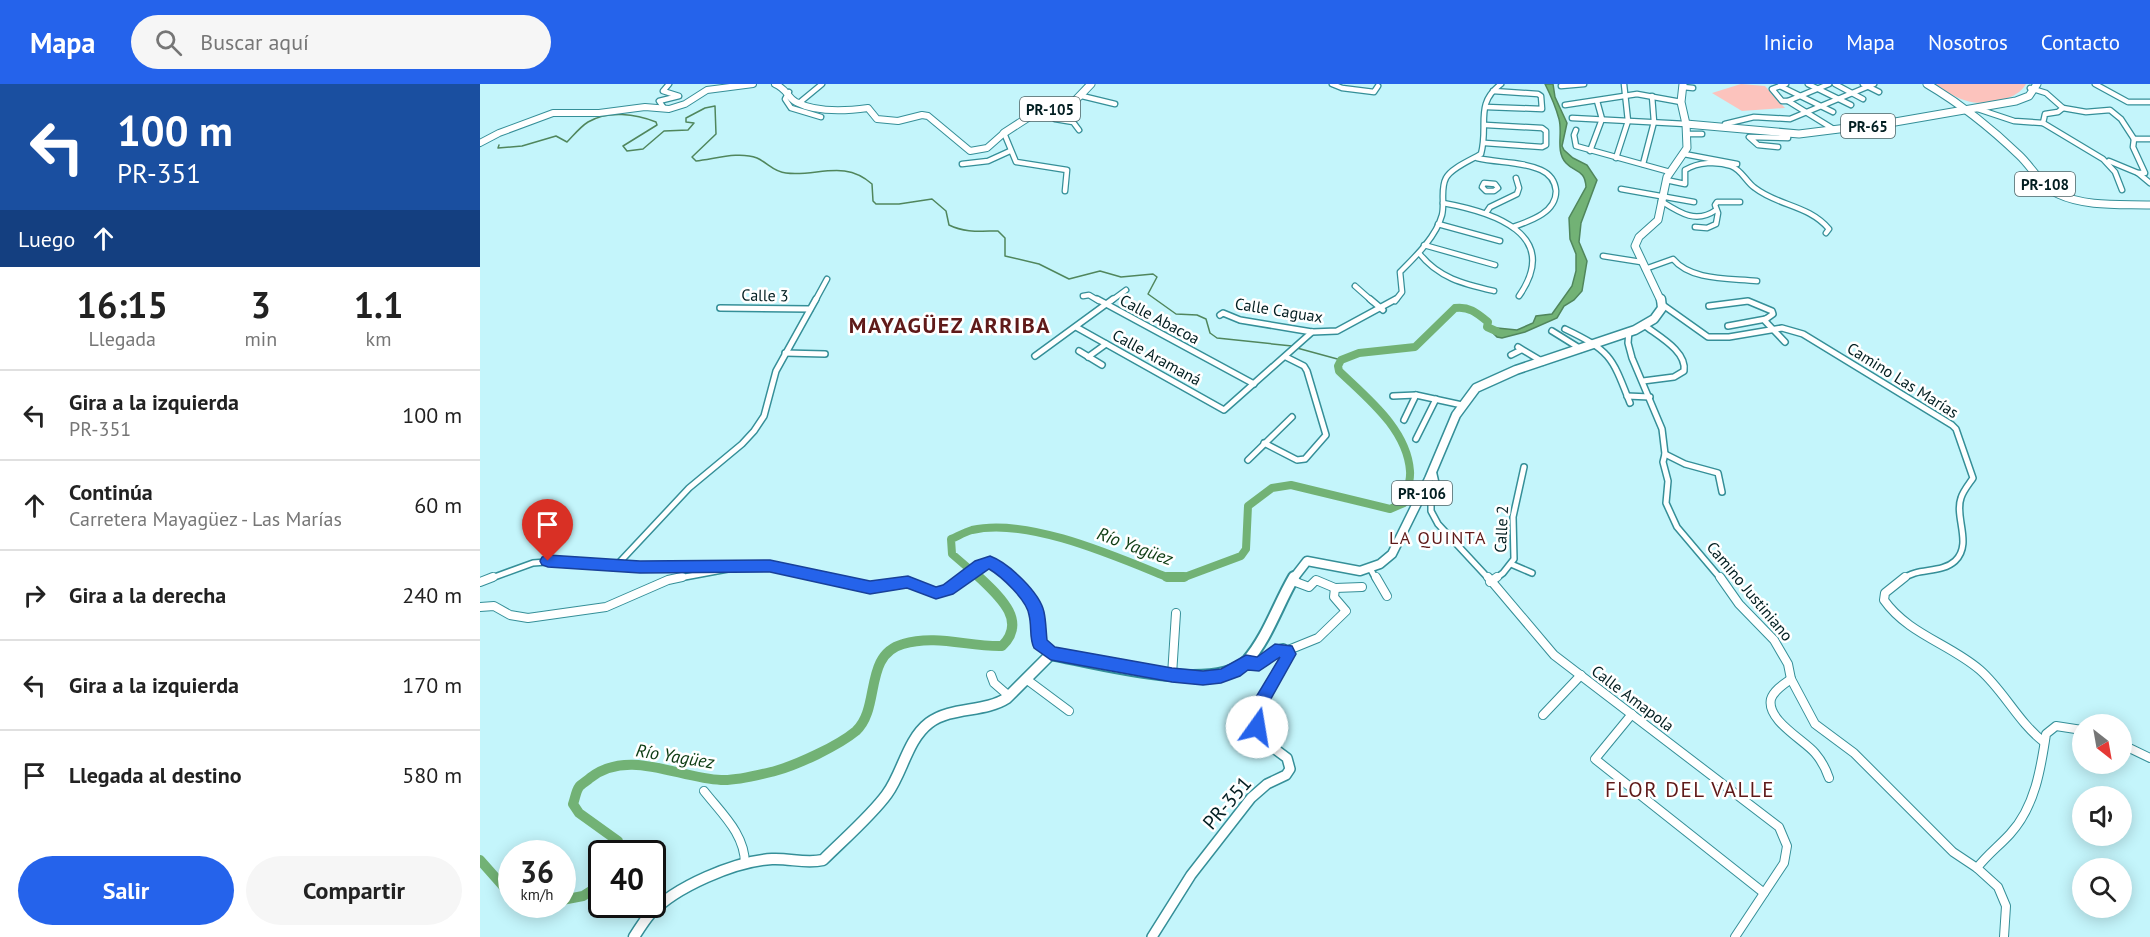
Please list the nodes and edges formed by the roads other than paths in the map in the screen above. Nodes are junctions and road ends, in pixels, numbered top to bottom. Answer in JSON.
{"nodes":[{"id":1,"x":669,"y":84,"type":"edge"},
{"id":2,"x":753,"y":84,"type":"edge"},
{"id":3,"x":775,"y":84,"type":"edge"},
{"id":4,"x":822,"y":84,"type":"edge"},
{"id":5,"x":1091,"y":84,"type":"edge"},
{"id":6,"x":1332,"y":84,"type":"edge"},
{"id":7,"x":1501,"y":84,"type":"edge"},
{"id":8,"x":1584,"y":84,"type":"edge"},
{"id":9,"x":1624,"y":84,"type":"edge"},
{"id":10,"x":1808,"y":84,"type":"edge"},
{"id":11,"x":1829,"y":84,"type":"edge"},
{"id":12,"x":1835,"y":84,"type":"edge"},
{"id":13,"x":1874,"y":84,"type":"edge"},
{"id":14,"x":1927,"y":84,"type":"edge"},
{"id":15,"x":2095,"y":84,"type":"edge"},
{"id":16,"x":1376,"y":85,"type":"edge"},
{"id":17,"x":1783,"y":85,"type":"edge"},
{"id":18,"x":1865,"y":85,"type":"edge"},
{"id":19,"x":1561,"y":86,"type":"dead end"},
{"id":20,"x":1683,"y":86,"type":"edge"},
{"id":21,"x":2033,"y":86,"type":"edge"},
{"id":22,"x":1494,"y":88,"type":"edge"},
{"id":23,"x":1693,"y":88,"type":"dead end"},
{"id":24,"x":1818,"y":89,"type":"junction"},
{"id":25,"x":1939,"y":90,"type":"junction"},
{"id":26,"x":789,"y":92,"type":"junction"},
{"id":27,"x":1879,"y":92,"type":"dead end"},
{"id":28,"x":1852,"y":93,"type":"junction"},
{"id":29,"x":1626,"y":95,"type":"junction"},
{"id":30,"x":1082,"y":96,"type":"junction"},
{"id":31,"x":1652,"y":96,"type":"junction"},
{"id":32,"x":1801,"y":96,"type":"junction"},
{"id":33,"x":1839,"y":99,"type":"junction"},
{"id":34,"x":1863,"y":99,"type":"dead end"},
{"id":35,"x":1952,"y":100,"type":"junction"},
{"id":36,"x":1598,"y":101,"type":"junction"},
{"id":37,"x":1681,"y":102,"type":"junction"},
{"id":38,"x":1788,"y":102,"type":"junction"},
{"id":39,"x":2150,"y":102,"type":"edge"},
{"id":40,"x":799,"y":104,"type":"junction"},
{"id":41,"x":1115,"y":104,"type":"dead end"},
{"id":42,"x":1565,"y":105,"type":"dead end"},
{"id":43,"x":1851,"y":105,"type":"dead end"},
{"id":44,"x":1986,"y":105,"type":"junction"},
{"id":45,"x":1822,"y":106,"type":"junction"},
{"id":46,"x":1486,"y":107,"type":"junction"},
{"id":47,"x":664,"y":108,"type":"junction"},
{"id":48,"x":1975,"y":108,"type":"junction"},
{"id":49,"x":2063,"y":108,"type":"junction"},
{"id":50,"x":1059,"y":110,"type":"junction"},
{"id":51,"x":1965,"y":110,"type":"junction"},
{"id":52,"x":1833,"y":112,"type":"dead end"},
{"id":53,"x":1807,"y":113,"type":"junction"},
{"id":54,"x":1944,"y":114,"type":"junction"},
{"id":55,"x":821,"y":117,"type":"dead end"},
{"id":56,"x":1572,"y":118,"type":"dead end"},
{"id":57,"x":1602,"y":119,"type":"junction"},
{"id":58,"x":1628,"y":121,"type":"junction"},
{"id":59,"x":1654,"y":122,"type":"junction"},
{"id":60,"x":1688,"y":123,"type":"junction"},
{"id":61,"x":2043,"y":123,"type":"junction"},
{"id":62,"x":1486,"y":124,"type":"junction"},
{"id":63,"x":1723,"y":125,"type":"junction"},
{"id":64,"x":1576,"y":129,"type":"dead end"},
{"id":65,"x":1079,"y":130,"type":"dead end"},
{"id":66,"x":1835,"y":130,"type":"junction"},
{"id":67,"x":1004,"y":133,"type":"junction"},
{"id":68,"x":1687,"y":134,"type":"junction"},
{"id":69,"x":1788,"y":134,"type":"junction"},
{"id":70,"x":1699,"y":135,"type":"dead end"},
{"id":71,"x":2134,"y":139,"type":"junction"},
{"id":72,"x":2150,"y":139,"type":"edge"},
{"id":73,"x":480,"y":143,"type":"edge"},
{"id":74,"x":1485,"y":143,"type":"junction"},
{"id":75,"x":1778,"y":147,"type":"dead end"},
{"id":76,"x":1010,"y":151,"type":"junction"},
{"id":77,"x":1590,"y":151,"type":"junction"},
{"id":78,"x":1684,"y":154,"type":"junction"},
{"id":79,"x":1477,"y":158,"type":"junction"},
{"id":80,"x":1616,"y":158,"type":"junction"},
{"id":81,"x":2103,"y":159,"type":"junction"},
{"id":82,"x":962,"y":164,"type":"dead end"},
{"id":83,"x":1643,"y":164,"type":"junction"},
{"id":84,"x":1737,"y":164,"type":"dead end"},
{"id":85,"x":2138,"y":173,"type":"junction"},
{"id":86,"x":1668,"y":176,"type":"junction"},
{"id":87,"x":1516,"y":178,"type":"dead end"},
{"id":88,"x":2150,"y":183,"type":"edge"},
{"id":89,"x":1621,"y":189,"type":"dead end"},
{"id":90,"x":2122,"y":190,"type":"dead end"},
{"id":91,"x":1065,"y":191,"type":"dead end"},
{"id":92,"x":1494,"y":191,"type":"dead end"},
{"id":93,"x":1661,"y":199,"type":"junction"},
{"id":94,"x":1506,"y":201,"type":"junction"},
{"id":95,"x":1694,"y":202,"type":"dead end"},
{"id":96,"x":1740,"y":202,"type":"dead end"},
{"id":97,"x":1443,"y":203,"type":"junction"},
{"id":98,"x":2150,"y":205,"type":"edge"},
{"id":99,"x":1716,"y":210,"type":"junction"},
{"id":100,"x":1486,"y":213,"type":"junction"},
{"id":101,"x":1438,"y":224,"type":"junction"},
{"id":102,"x":1513,"y":226,"type":"junction"},
{"id":103,"x":1695,"y":227,"type":"dead end"},
{"id":104,"x":1826,"y":233,"type":"dead end"},
{"id":105,"x":1500,"y":241,"type":"dead end"},
{"id":106,"x":1424,"y":245,"type":"junction"},
{"id":107,"x":1419,"y":253,"type":"junction"},
{"id":108,"x":1603,"y":256,"type":"dead end"},
{"id":109,"x":1495,"y":265,"type":"dead end"},
{"id":110,"x":1643,"y":266,"type":"junction"},
{"id":111,"x":827,"y":279,"type":"dead end"},
{"id":112,"x":1757,"y":281,"type":"dead end"},
{"id":113,"x":1355,"y":286,"type":"dead end"},
{"id":114,"x":1126,"y":290,"type":"dead end"},
{"id":115,"x":1494,"y":291,"type":"dead end"},
{"id":116,"x":1083,"y":296,"type":"dead end"},
{"id":117,"x":1519,"y":296,"type":"dead end"},
{"id":118,"x":1105,"y":305,"type":"junction"},
{"id":119,"x":1663,"y":305,"type":"junction"},
{"id":120,"x":1709,"y":306,"type":"dead end"},
{"id":121,"x":720,"y":308,"type":"dead end"},
{"id":122,"x":810,"y":309,"type":"junction"},
{"id":123,"x":1383,"y":310,"type":"junction"},
{"id":124,"x":1220,"y":315,"type":"dead end"},
{"id":125,"x":1766,"y":320,"type":"junction"},
{"id":126,"x":1644,"y":325,"type":"junction"},
{"id":127,"x":1728,"y":326,"type":"dead end"},
{"id":128,"x":1076,"y":327,"type":"junction"},
{"id":129,"x":1565,"y":329,"type":"dead end"},
{"id":130,"x":1771,"y":330,"type":"junction"},
{"id":131,"x":1552,"y":331,"type":"dead end"},
{"id":132,"x":1312,"y":332,"type":"junction"},
{"id":133,"x":1629,"y":332,"type":"junction"},
{"id":134,"x":1785,"y":342,"type":"dead end"},
{"id":135,"x":1106,"y":344,"type":"junction"},
{"id":136,"x":1596,"y":344,"type":"junction"},
{"id":137,"x":1581,"y":349,"type":"junction"},
{"id":138,"x":1078,"y":351,"type":"dead end"},
{"id":139,"x":785,"y":353,"type":"junction"},
{"id":140,"x":825,"y":354,"type":"dead end"},
{"id":141,"x":1511,"y":355,"type":"dead end"},
{"id":142,"x":1035,"y":356,"type":"dead end"},
{"id":143,"x":1088,"y":357,"type":"junction"},
{"id":144,"x":1286,"y":357,"type":"junction"},
{"id":145,"x":1544,"y":362,"type":"junction"},
{"id":146,"x":1102,"y":365,"type":"dead end"},
{"id":147,"x":1643,"y":381,"type":"junction"},
{"id":148,"x":1254,"y":384,"type":"junction"},
{"id":149,"x":1416,"y":395,"type":"junction"},
{"id":150,"x":1393,"y":396,"type":"dead end"},
{"id":151,"x":1650,"y":397,"type":"junction"},
{"id":152,"x":1436,"y":399,"type":"junction"},
{"id":153,"x":1462,"y":405,"type":"junction"},
{"id":154,"x":1292,"y":417,"type":"dead end"},
{"id":155,"x":1404,"y":420,"type":"dead end"},
{"id":156,"x":1416,"y":440,"type":"dead end"},
{"id":157,"x":1264,"y":442,"type":"junction"},
{"id":158,"x":1665,"y":454,"type":"junction"},
{"id":159,"x":1698,"y":459,"type":"dead end"},
{"id":160,"x":1248,"y":460,"type":"dead end"},
{"id":161,"x":1524,"y":467,"type":"dead end"},
{"id":162,"x":1698,"y":468,"type":"junction"},
{"id":163,"x":1433,"y":470,"type":"junction"},
{"id":164,"x":1722,"y":492,"type":"dead end"},
{"id":165,"x":1511,"y":564,"type":"junction"},
{"id":166,"x":616,"y":566,"type":"junction"},
{"id":167,"x":738,"y":566,"type":"junction"},
{"id":168,"x":1371,"y":570,"type":"junction"},
{"id":169,"x":1532,"y":573,"type":"dead end"},
{"id":170,"x":1293,"y":581,"type":"junction"},
{"id":171,"x":480,"y":582,"type":"edge"},
{"id":172,"x":1490,"y":582,"type":"junction"},
{"id":173,"x":1362,"y":587,"type":"dead end"},
{"id":174,"x":1335,"y":588,"type":"junction"},
{"id":175,"x":1387,"y":596,"type":"dead end"},
{"id":176,"x":480,"y":607,"type":"edge"},
{"id":177,"x":1176,"y":613,"type":"dead end"},
{"id":178,"x":1286,"y":651,"type":"junction"},
{"id":179,"x":1051,"y":654,"type":"junction"},
{"id":180,"x":1246,"y":662,"type":"junction"},
{"id":181,"x":991,"y":675,"type":"dead end"},
{"id":182,"x":1172,"y":675,"type":"junction"},
{"id":183,"x":1581,"y":675,"type":"junction"},
{"id":184,"x":1026,"y":679,"type":"junction"},
{"id":185,"x":1791,"y":680,"type":"junction"},
{"id":186,"x":1010,"y":696,"type":"junction"},
{"id":187,"x":1069,"y":711,"type":"dead end"},
{"id":188,"x":1632,"y":714,"type":"junction"},
{"id":189,"x":1543,"y":715,"type":"dead end"},
{"id":190,"x":2072,"y":728,"type":"edge"},
{"id":191,"x":2044,"y":742,"type":"junction"},
{"id":192,"x":2132,"y":749,"type":"edge"},
{"id":193,"x":2150,"y":758,"type":"edge"},
{"id":194,"x":1829,"y":778,"type":"dead end"},
{"id":195,"x":704,"y":791,"type":"dead end"},
{"id":196,"x":745,"y":864,"type":"junction"},
{"id":197,"x":1977,"y":868,"type":"junction"},
{"id":198,"x":1764,"y":893,"type":"junction"},
{"id":199,"x":634,"y":937,"type":"edge"},
{"id":200,"x":1152,"y":937,"type":"edge"},
{"id":201,"x":1735,"y":937,"type":"edge"},
{"id":202,"x":2004,"y":937,"type":"edge"}],
"edges":[{"from":1,"to":47,"type":"street"},
{"from":2,"to":47,"type":"main road"},
{"from":3,"to":26,"type":"main road"},
{"from":4,"to":40,"type":"street"},
{"from":5,"to":30,"type":"main road","number":"PR-105"},
{"from":6,"to":16,"type":"street"},
{"from":7,"to":22,"type":"street"},
{"from":8,"to":19,"type":"street"},
{"from":9,"to":29,"type":"street"},
{"from":10,"to":24,"type":"street"},
{"from":11,"to":24,"type":"street"},
{"from":12,"to":28,"type":"street"},
{"from":13,"to":18,"type":"street"},
{"from":14,"to":25,"type":"main road","number":"PR-108"},
{"from":15,"to":39,"type":"street"},
{"from":17,"to":32,"type":"street"},
{"from":17,"to":38,"type":"street"},
{"from":18,"to":27,"type":"street"},
{"from":18,"to":28,"type":"street"},
{"from":20,"to":23,"type":"street"},
{"from":20,"to":37,"type":"main road"},
{"from":21,"to":44,"type":"main road","number":"PR-65"},
{"from":21,"to":49,"type":"street"},
{"from":22,"to":46,"type":"street"},
{"from":22,"to":46,"type":"street"},
{"from":24,"to":32,"type":"street"},
{"from":24,"to":33,"type":"street"},
{"from":25,"to":35,"type":"main road","number":"PR-108"},
{"from":25,"to":44,"type":"main road"},
{"from":26,"to":40,"type":"main road"},
{"from":26,"to":55,"type":"street"},
{"from":28,"to":33,"type":"street"},
{"from":28,"to":34,"type":"street"},
{"from":29,"to":31,"type":"street"},
{"from":29,"to":36,"type":"street"},
{"from":29,"to":58,"type":"street"},
{"from":30,"to":41,"type":"street"},
{"from":30,"to":50,"type":"main road","number":"PR-105"},
{"from":31,"to":37,"type":"street"},
{"from":31,"to":59,"type":"street"},
{"from":32,"to":38,"type":"street"},
{"from":32,"to":45,"type":"street"},
{"from":33,"to":43,"type":"street"},
{"from":33,"to":45,"type":"street"},
{"from":35,"to":51,"type":"main road","number":"PR-108"},
{"from":35,"to":54,"type":"main road"},
{"from":36,"to":42,"type":"street"},
{"from":36,"to":57,"type":"street"},
{"from":37,"to":60,"type":"main road"},
{"from":38,"to":53,"type":"street"},
{"from":40,"to":67,"type":"main road","number":"PR-105"},
{"from":44,"to":48,"type":"main road","number":"PR-65"},
{"from":45,"to":52,"type":"street"},
{"from":45,"to":53,"type":"street"},
{"from":46,"to":62,"type":"street"},
{"from":47,"to":73,"type":"main road"},
{"from":48,"to":51,"type":"main road","number":"PR-65"},
{"from":48,"to":61,"type":"street"},
{"from":49,"to":61,"type":"street"},
{"from":49,"to":71,"type":"street"},
{"from":50,"to":65,"type":"street"},
{"from":50,"to":67,"type":"main road","number":"PR-105"},
{"from":51,"to":54,"type":"main road","number":"PR-65"},
{"from":51,"to":98,"type":"main road","number":"PR-108"},
{"from":53,"to":63,"type":"street"},
{"from":53,"to":66,"type":"street"},
{"from":54,"to":66,"type":"main road","number":"PR-65"},
{"from":56,"to":57,"type":"street"},
{"from":57,"to":58,"type":"street"},
{"from":57,"to":77,"type":"street"},
{"from":58,"to":59,"type":"street"},
{"from":58,"to":80,"type":"street"},
{"from":59,"to":60,"type":"street"},
{"from":59,"to":83,"type":"street"},
{"from":60,"to":63,"type":"main road","number":"PR-65"},
{"from":60,"to":68,"type":"main road"},
{"from":61,"to":81,"type":"street"},
{"from":62,"to":74,"type":"street"},
{"from":62,"to":74,"type":"street"},
{"from":63,"to":68,"type":"main road"},
{"from":63,"to":69,"type":"main road","number":"PR-65"},
{"from":64,"to":77,"type":"street"},
{"from":66,"to":69,"type":"main road","number":"PR-65"},
{"from":67,"to":76,"type":"street"},
{"from":68,"to":70,"type":"street"},
{"from":68,"to":78,"type":"main road"},
{"from":69,"to":75,"type":"street"},
{"from":71,"to":72,"type":"street"},
{"from":71,"to":85,"type":"street"},
{"from":74,"to":79,"type":"street"},
{"from":76,"to":82,"type":"street"},
{"from":76,"to":91,"type":"street"},
{"from":77,"to":80,"type":"street"},
{"from":78,"to":84,"type":"street"},
{"from":78,"to":86,"type":"main road"},
{"from":79,"to":97,"type":"street"},
{"from":79,"to":102,"type":"street"},
{"from":80,"to":83,"type":"street"},
{"from":81,"to":85,"type":"street"},
{"from":81,"to":90,"type":"street"},
{"from":83,"to":86,"type":"street"},
{"from":85,"to":88,"type":"street"},
{"from":86,"to":93,"type":"main road"},
{"from":86,"to":104,"type":"street"},
{"from":87,"to":94,"type":"street"},
{"from":89,"to":93,"type":"street"},
{"from":92,"to":94,"type":"street"},
{"from":93,"to":95,"type":"street"},
{"from":93,"to":99,"type":"street"},
{"from":93,"to":110,"type":"main road"},
{"from":94,"to":100,"type":"street"},
{"from":96,"to":99,"type":"street"},
{"from":97,"to":100,"type":"street"},
{"from":97,"to":101,"type":"street"},
{"from":99,"to":103,"type":"street"},
{"from":100,"to":102,"type":"street"},
{"from":101,"to":105,"type":"street"},
{"from":101,"to":106,"type":"street"},
{"from":102,"to":117,"type":"street"},
{"from":106,"to":107,"type":"street"},
{"from":106,"to":109,"type":"street"},
{"from":107,"to":115,"type":"street"},
{"from":107,"to":123,"type":"street","name":"Calle Caguax"},
{"from":108,"to":110,"type":"street"},
{"from":110,"to":112,"type":"street"},
{"from":110,"to":119,"type":"main road"},
{"from":111,"to":122,"type":"street"},
{"from":113,"to":123,"type":"street"},
{"from":114,"to":118,"type":"street"},
{"from":116,"to":118,"type":"street","name":"Calle Abacoa"},
{"from":118,"to":128,"type":"street"},
{"from":118,"to":148,"type":"street","name":"Calle Abacoa"},
{"from":119,"to":126,"type":"main road","number":"PR-106"},
{"from":119,"to":130,"type":"street","name":"Camino Las Marías"},
{"from":120,"to":125,"type":"street"},
{"from":121,"to":122,"type":"street","name":"Calle 3"},
{"from":122,"to":139,"type":"street"},
{"from":123,"to":132,"type":"street","name":"Calle Caguax"},
{"from":124,"to":132,"type":"street","name":"Calle Caguax"},
{"from":125,"to":127,"type":"street"},
{"from":125,"to":130,"type":"street"},
{"from":126,"to":133,"type":"main road","number":"PR-106"},
{"from":126,"to":147,"type":"street"},
{"from":128,"to":135,"type":"street","name":"Calle Aramaná"},
{"from":128,"to":142,"type":"street"},
{"from":129,"to":136,"type":"street"},
{"from":130,"to":134,"type":"street"},
{"from":130,"to":191,"type":"street","name":"Camino Las Marías"},
{"from":131,"to":137,"type":"street"},
{"from":132,"to":144,"type":"street"},
{"from":133,"to":136,"type":"main road","number":"PR-106"},
{"from":133,"to":147,"type":"street","name":"Camino Justiniano"},
{"from":135,"to":143,"type":"street"},
{"from":135,"to":148,"type":"street","name":"Calle Aramaná"},
{"from":136,"to":137,"type":"main road","number":"PR-106"},
{"from":136,"to":151,"type":"street"},
{"from":137,"to":145,"type":"main road","number":"PR-106"},
{"from":138,"to":143,"type":"street"},
{"from":139,"to":140,"type":"street"},
{"from":139,"to":166,"type":"street"},
{"from":141,"to":145,"type":"street"},
{"from":143,"to":146,"type":"street"},
{"from":144,"to":148,"type":"street"},
{"from":144,"to":157,"type":"street"},
{"from":145,"to":153,"type":"main road","number":"PR-106"},
{"from":147,"to":151,"type":"street","name":"Camino Justiniano"},
{"from":149,"to":150,"type":"street"},
{"from":149,"to":152,"type":"street"},
{"from":149,"to":155,"type":"street"},
{"from":151,"to":158,"type":"street","name":"Camino Justiniano"},
{"from":152,"to":153,"type":"street"},
{"from":152,"to":156,"type":"street"},
{"from":153,"to":163,"type":"main road","number":"PR-106"},
{"from":154,"to":157,"type":"street"},
{"from":157,"to":160,"type":"street"},
{"from":158,"to":162,"type":"street"},
{"from":158,"to":185,"type":"street","name":"Camino Justiniano"},
{"from":159,"to":162,"type":"street"},
{"from":161,"to":165,"type":"street","name":"Calle 2"},
{"from":162,"to":164,"type":"street"},
{"from":163,"to":168,"type":"main road","number":"PR-106"},
{"from":163,"to":172,"type":"street","name":"Calle Amapola"},
{"from":165,"to":169,"type":"street"},
{"from":165,"to":172,"type":"street","name":"Calle 2"},
{"from":166,"to":167,"type":"street"},
{"from":166,"to":171,"type":"street"},
{"from":167,"to":176,"type":"street"},
{"from":167,"to":179,"type":"street"},
{"from":168,"to":170,"type":"main road"},
{"from":168,"to":175,"type":"street"},
{"from":170,"to":174,"type":"street"},
{"from":170,"to":180,"type":"main road"},
{"from":172,"to":183,"type":"street","name":"Calle Amapola"},
{"from":173,"to":174,"type":"street"},
{"from":174,"to":178,"type":"street"},
{"from":177,"to":182,"type":"street"},
{"from":178,"to":180,"type":"street"},
{"from":178,"to":200,"type":"street","name":"PR-351","number":"PR-351"},
{"from":179,"to":182,"type":"main road"},
{"from":179,"to":184,"type":"main road"},
{"from":180,"to":182,"type":"main road"},
{"from":181,"to":186,"type":"street"},
{"from":183,"to":188,"type":"street","name":"Calle Amapola"},
{"from":183,"to":189,"type":"street"},
{"from":184,"to":186,"type":"main road"},
{"from":184,"to":187,"type":"street"},
{"from":185,"to":194,"type":"street"},
{"from":185,"to":197,"type":"street","name":"Camino Justiniano"},
{"from":186,"to":196,"type":"main road"},
{"from":188,"to":198,"type":"street","name":"Calle Amapola"},
{"from":188,"to":198,"type":"street"},
{"from":190,"to":191,"type":"street"},
{"from":191,"to":197,"type":"street"},
{"from":192,"to":193,"type":"street"},
{"from":195,"to":196,"type":"street"},
{"from":196,"to":199,"type":"main road"},
{"from":197,"to":202,"type":"street","name":"Camino Justiniano"},
{"from":198,"to":201,"type":"street","name":"Calle Amapola"}]}
